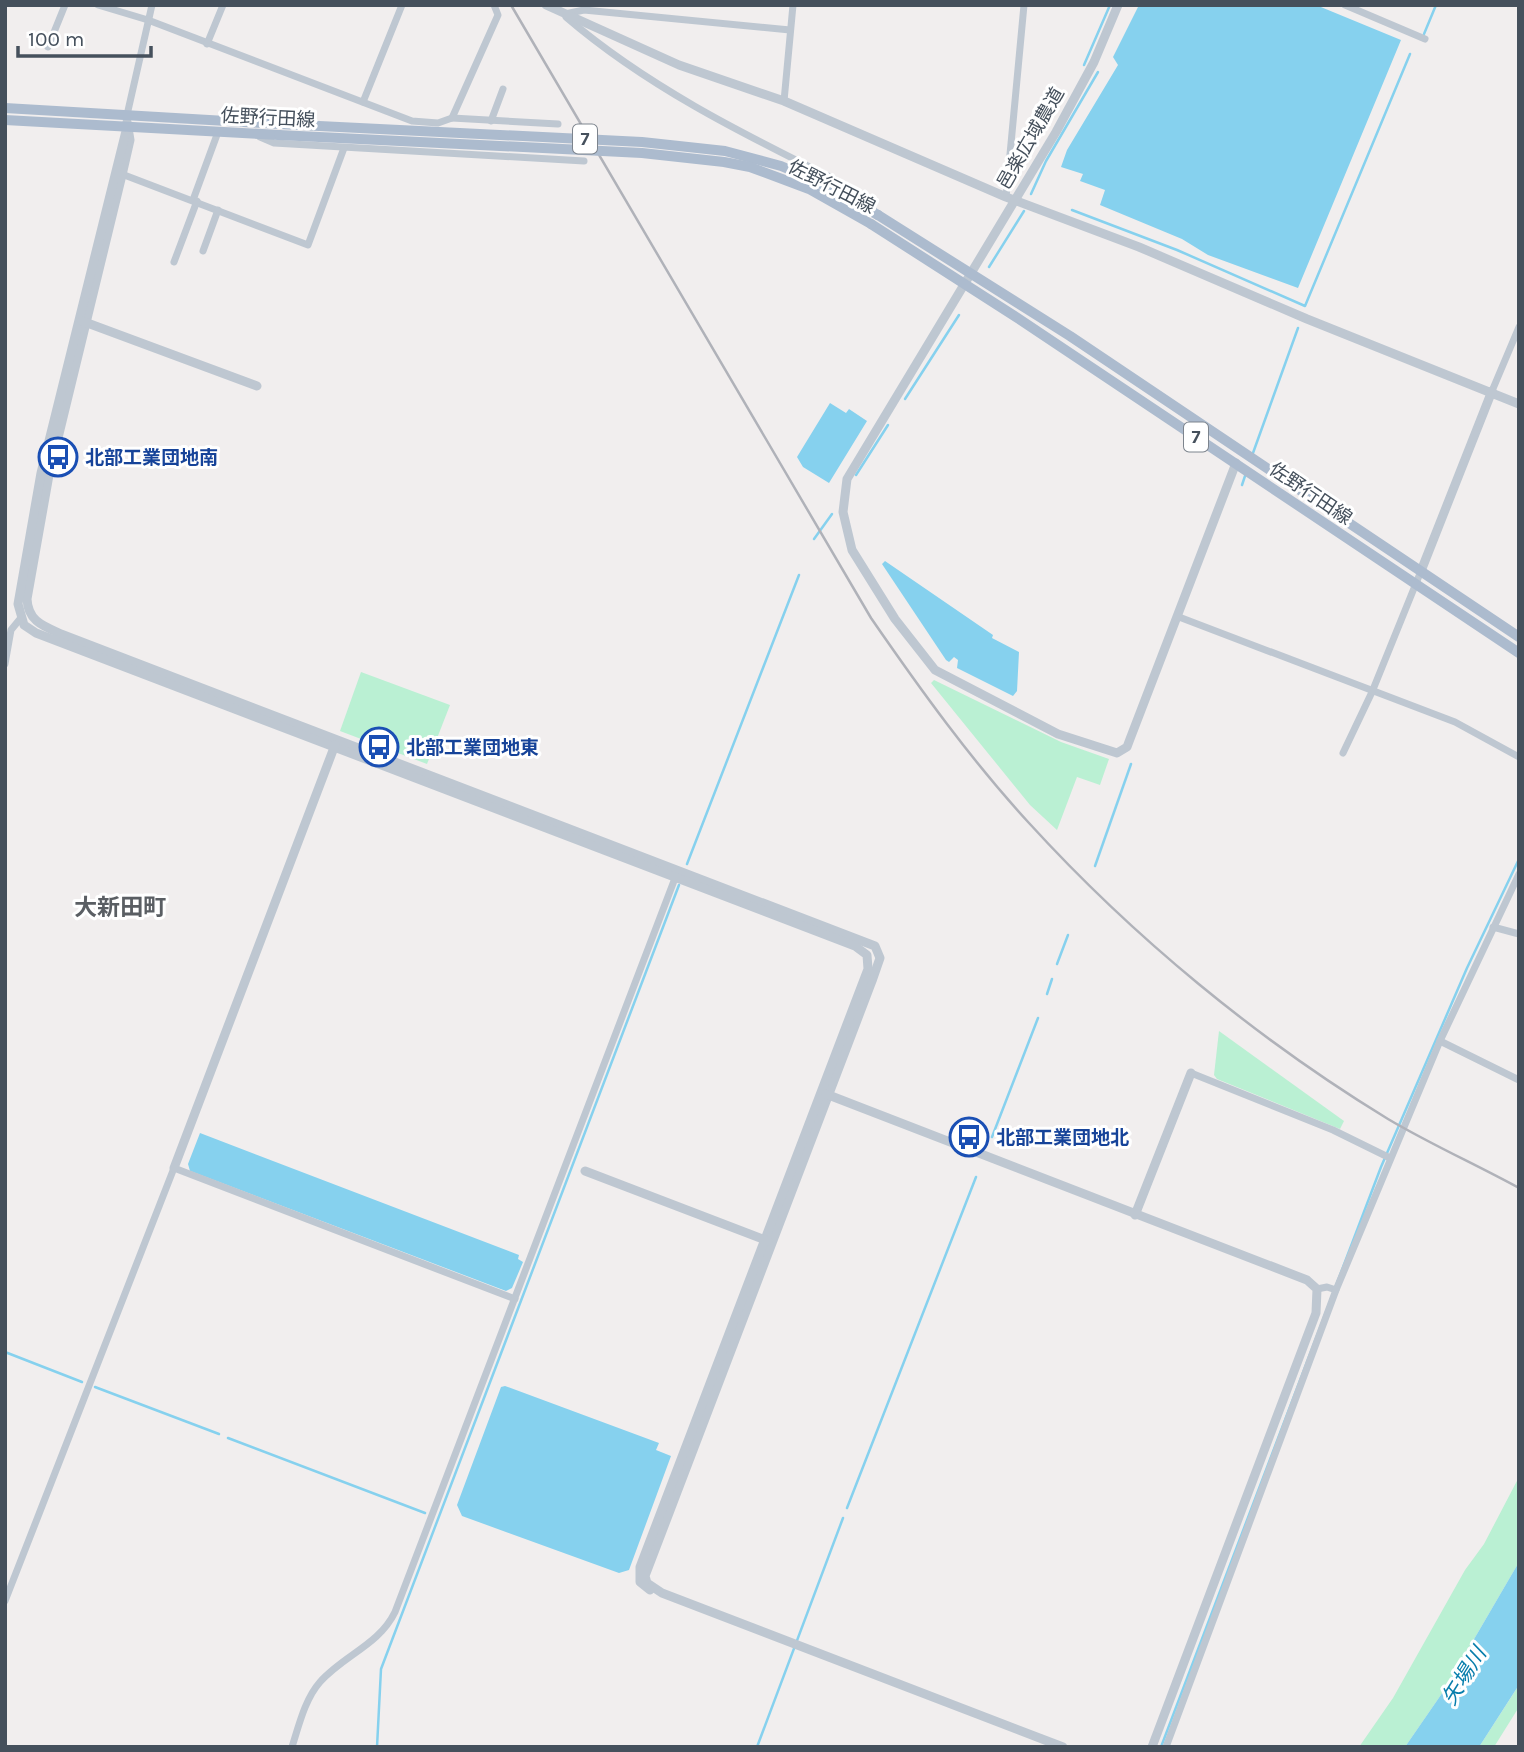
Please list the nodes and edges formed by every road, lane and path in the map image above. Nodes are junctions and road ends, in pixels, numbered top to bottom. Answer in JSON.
{"nodes":[{"id":1,"x":65,"y":5,"type":"edge"},
{"id":2,"x":98,"y":5,"type":"edge"},
{"id":3,"x":152,"y":5,"type":"edge"},
{"id":4,"x":223,"y":5,"type":"edge"},
{"id":5,"x":494,"y":5,"type":"edge"},
{"id":6,"x":546,"y":5,"type":"edge"},
{"id":7,"x":793,"y":5,"type":"edge"},
{"id":8,"x":1024,"y":5,"type":"edge"},
{"id":9,"x":1118,"y":5,"type":"edge"},
{"id":10,"x":1345,"y":5,"type":"edge"},
{"id":11,"x":400,"y":6,"type":"edge"},
{"id":12,"x":563,"y":14,"type":"junction"},
{"id":13,"x":149,"y":20,"type":"junction"},
{"id":14,"x":790,"y":30,"type":"junction"},
{"id":15,"x":1426,"y":39,"type":"dead end"},
{"id":16,"x":207,"y":44,"type":"junction"},
{"id":17,"x":48,"y":47,"type":"dead end"},
{"id":18,"x":503,"y":89,"type":"dead end"},
{"id":19,"x":784,"y":101,"type":"junction"},
{"id":20,"x":363,"y":102,"type":"junction"},
{"id":21,"x":5,"y":108,"type":"edge"},
{"id":22,"x":453,"y":118,"type":"junction"},
{"id":23,"x":5,"y":120,"type":"edge"},
{"id":24,"x":127,"y":121,"type":"junction"},
{"id":25,"x":491,"y":121,"type":"junction"},
{"id":26,"x":558,"y":124,"type":"dead end"},
{"id":27,"x":279,"y":130,"type":"junction"},
{"id":28,"x":218,"y":132,"type":"junction"},
{"id":29,"x":253,"y":134,"type":"junction"},
{"id":30,"x":344,"y":148,"type":"junction"},
{"id":31,"x":584,"y":161,"type":"dead end"},
{"id":32,"x":118,"y":173,"type":"junction"},
{"id":33,"x":834,"y":178,"type":"dead end"},
{"id":34,"x":1010,"y":199,"type":"junction"},
{"id":35,"x":195,"y":201,"type":"junction"},
{"id":36,"x":218,"y":210,"type":"junction"},
{"id":37,"x":874,"y":219,"type":"junction"},
{"id":38,"x":203,"y":251,"type":"dead end"},
{"id":39,"x":174,"y":262,"type":"dead end"},
{"id":40,"x":971,"y":274,"type":"junction"},
{"id":41,"x":964,"y":285,"type":"junction"},
{"id":42,"x":82,"y":321,"type":"junction"},
{"id":43,"x":1519,"y":327,"type":"edge"},
{"id":44,"x":257,"y":386,"type":"dead end"},
{"id":45,"x":1492,"y":391,"type":"junction"},
{"id":46,"x":1519,"y":404,"type":"edge"},
{"id":47,"x":1236,"y":464,"type":"junction"},
{"id":48,"x":1421,"y":571,"type":"junction"},
{"id":49,"x":1414,"y":584,"type":"junction"},
{"id":50,"x":1179,"y":617,"type":"junction"},
{"id":51,"x":20,"y":619,"type":"junction"},
{"id":52,"x":1519,"y":637,"type":"edge"},
{"id":53,"x":1519,"y":653,"type":"edge"},
{"id":54,"x":5,"y":664,"type":"edge"},
{"id":55,"x":1372,"y":692,"type":"junction"},
{"id":56,"x":336,"y":743,"type":"junction"},
{"id":57,"x":1343,"y":753,"type":"dead end"},
{"id":58,"x":1519,"y":757,"type":"edge"},
{"id":59,"x":677,"y":874,"type":"junction"},
{"id":60,"x":1519,"y":874,"type":"edge"},
{"id":61,"x":1493,"y":927,"type":"junction"},
{"id":62,"x":1519,"y":934,"type":"edge"},
{"id":63,"x":1440,"y":1041,"type":"junction"},
{"id":64,"x":1191,"y":1073,"type":"joint"},
{"id":65,"x":1519,"y":1080,"type":"edge"},
{"id":66,"x":825,"y":1094,"type":"junction"},
{"id":67,"x":1390,"y":1158,"type":"junction"},
{"id":68,"x":174,"y":1168,"type":"junction"},
{"id":69,"x":585,"y":1171,"type":"dead end"},
{"id":70,"x":1135,"y":1215,"type":"junction"},
{"id":71,"x":768,"y":1241,"type":"junction"},
{"id":72,"x":1317,"y":1289,"type":"junction"},
{"id":73,"x":1336,"y":1290,"type":"junction"},
{"id":74,"x":515,"y":1299,"type":"junction"},
{"id":75,"x":5,"y":1601,"type":"edge"},
{"id":76,"x":292,"y":1747,"type":"edge"},
{"id":77,"x":1063,"y":1747,"type":"edge"},
{"id":78,"x":1152,"y":1747,"type":"edge"},
{"id":79,"x":1166,"y":1747,"type":"edge"}],
"edges":[{"from":1,"to":17,"type":"street"},
{"from":2,"to":13,"type":"street"},
{"from":3,"to":13,"type":"street"},
{"from":4,"to":16,"type":"street"},
{"from":5,"to":22,"type":"street"},
{"from":6,"to":12,"type":"street"},
{"from":7,"to":14,"type":"street"},
{"from":8,"to":34,"type":"street"},
{"from":9,"to":34,"type":"street","name":"邑楽広域農道"},
{"from":10,"to":15,"type":"street"},
{"from":11,"to":20,"type":"street"},
{"from":12,"to":14,"type":"street"},
{"from":12,"to":19,"type":"street"},
{"from":12,"to":33,"type":"street"},
{"from":13,"to":16,"type":"street"},
{"from":13,"to":24,"type":"street"},
{"from":14,"to":19,"type":"street"},
{"from":16,"to":20,"type":"street"},
{"from":18,"to":25,"type":"street"},
{"from":19,"to":34,"type":"street"},
{"from":20,"to":22,"type":"street"},
{"from":21,"to":24,"type":"main road","name":"佐野行田線","number":"7"},
{"from":22,"to":25,"type":"street"},
{"from":23,"to":24,"type":"main road","name":"佐野行田線","number":"7"},
{"from":24,"to":27,"type":"main road","name":"佐野行田線","number":"7"},
{"from":24,"to":28,"type":"main road","name":"佐野行田線","number":"7"},
{"from":24,"to":32,"type":"street"},
{"from":25,"to":26,"type":"street"},
{"from":27,"to":29,"type":"main road","name":"佐野行田線","number":"7"},
{"from":27,"to":37,"type":"main road","name":"佐野行田線","number":"7","bridge":true},
{"from":28,"to":29,"type":"main road","name":"佐野行田線","number":"7"},
{"from":28,"to":35,"type":"street"},
{"from":29,"to":30,"type":"street"},
{"from":30,"to":31,"type":"street"},
{"from":30,"to":36,"type":"street"},
{"from":32,"to":35,"type":"street"},
{"from":32,"to":42,"type":"street"},
{"from":34,"to":40,"type":"street","name":"邑楽広域農道"},
{"from":34,"to":45,"type":"street"},
{"from":35,"to":36,"type":"street"},
{"from":35,"to":39,"type":"street"},
{"from":36,"to":38,"type":"street"},
{"from":37,"to":40,"type":"main road","name":"佐野行田線","number":"7"},
{"from":37,"to":41,"type":"main road","name":"佐野行田線","number":"7"},
{"from":40,"to":41,"type":"street","name":"邑楽広域農道"},
{"from":40,"to":48,"type":"main road","name":"佐野行田線","number":"7"},
{"from":41,"to":47,"type":"main road","name":"佐野行田線","number":"7"},
{"from":41,"to":50,"type":"street","name":"邑楽広域農道"},
{"from":42,"to":44,"type":"street"},
{"from":42,"to":51,"type":"street"},
{"from":42,"to":56,"type":"street"},
{"from":43,"to":45,"type":"street"},
{"from":45,"to":46,"type":"street"},
{"from":45,"to":48,"type":"street"},
{"from":47,"to":49,"type":"main road","name":"佐野行田線","number":"7"},
{"from":47,"to":50,"type":"street","name":"邑楽広域農道"},
{"from":48,"to":49,"type":"street"},
{"from":48,"to":52,"type":"main road","name":"佐野行田線","number":"7"},
{"from":49,"to":53,"type":"main road","name":"佐野行田線","number":"7"},
{"from":49,"to":55,"type":"street"},
{"from":50,"to":55,"type":"street"},
{"from":51,"to":54,"type":"street"},
{"from":51,"to":56,"type":"street"},
{"from":55,"to":57,"type":"street"},
{"from":55,"to":58,"type":"street"},
{"from":56,"to":59,"type":"street"},
{"from":56,"to":68,"type":"street"},
{"from":59,"to":66,"type":"street"},
{"from":59,"to":74,"type":"street"},
{"from":60,"to":61,"type":"street"},
{"from":61,"to":62,"type":"street"},
{"from":61,"to":63,"type":"street"},
{"from":63,"to":65,"type":"street"},
{"from":63,"to":67,"type":"street"},
{"from":64,"to":67,"type":"street"},
{"from":64,"to":70,"type":"street"},
{"from":66,"to":70,"type":"street"},
{"from":66,"to":71,"type":"street"},
{"from":67,"to":73,"type":"street"},
{"from":68,"to":74,"type":"street"},
{"from":68,"to":75,"type":"street"},
{"from":69,"to":71,"type":"street"},
{"from":70,"to":72,"type":"street"},
{"from":71,"to":77,"type":"street"},
{"from":72,"to":73,"type":"street"},
{"from":72,"to":78,"type":"street"},
{"from":73,"to":79,"type":"street"},
{"from":74,"to":76,"type":"street"}]}
